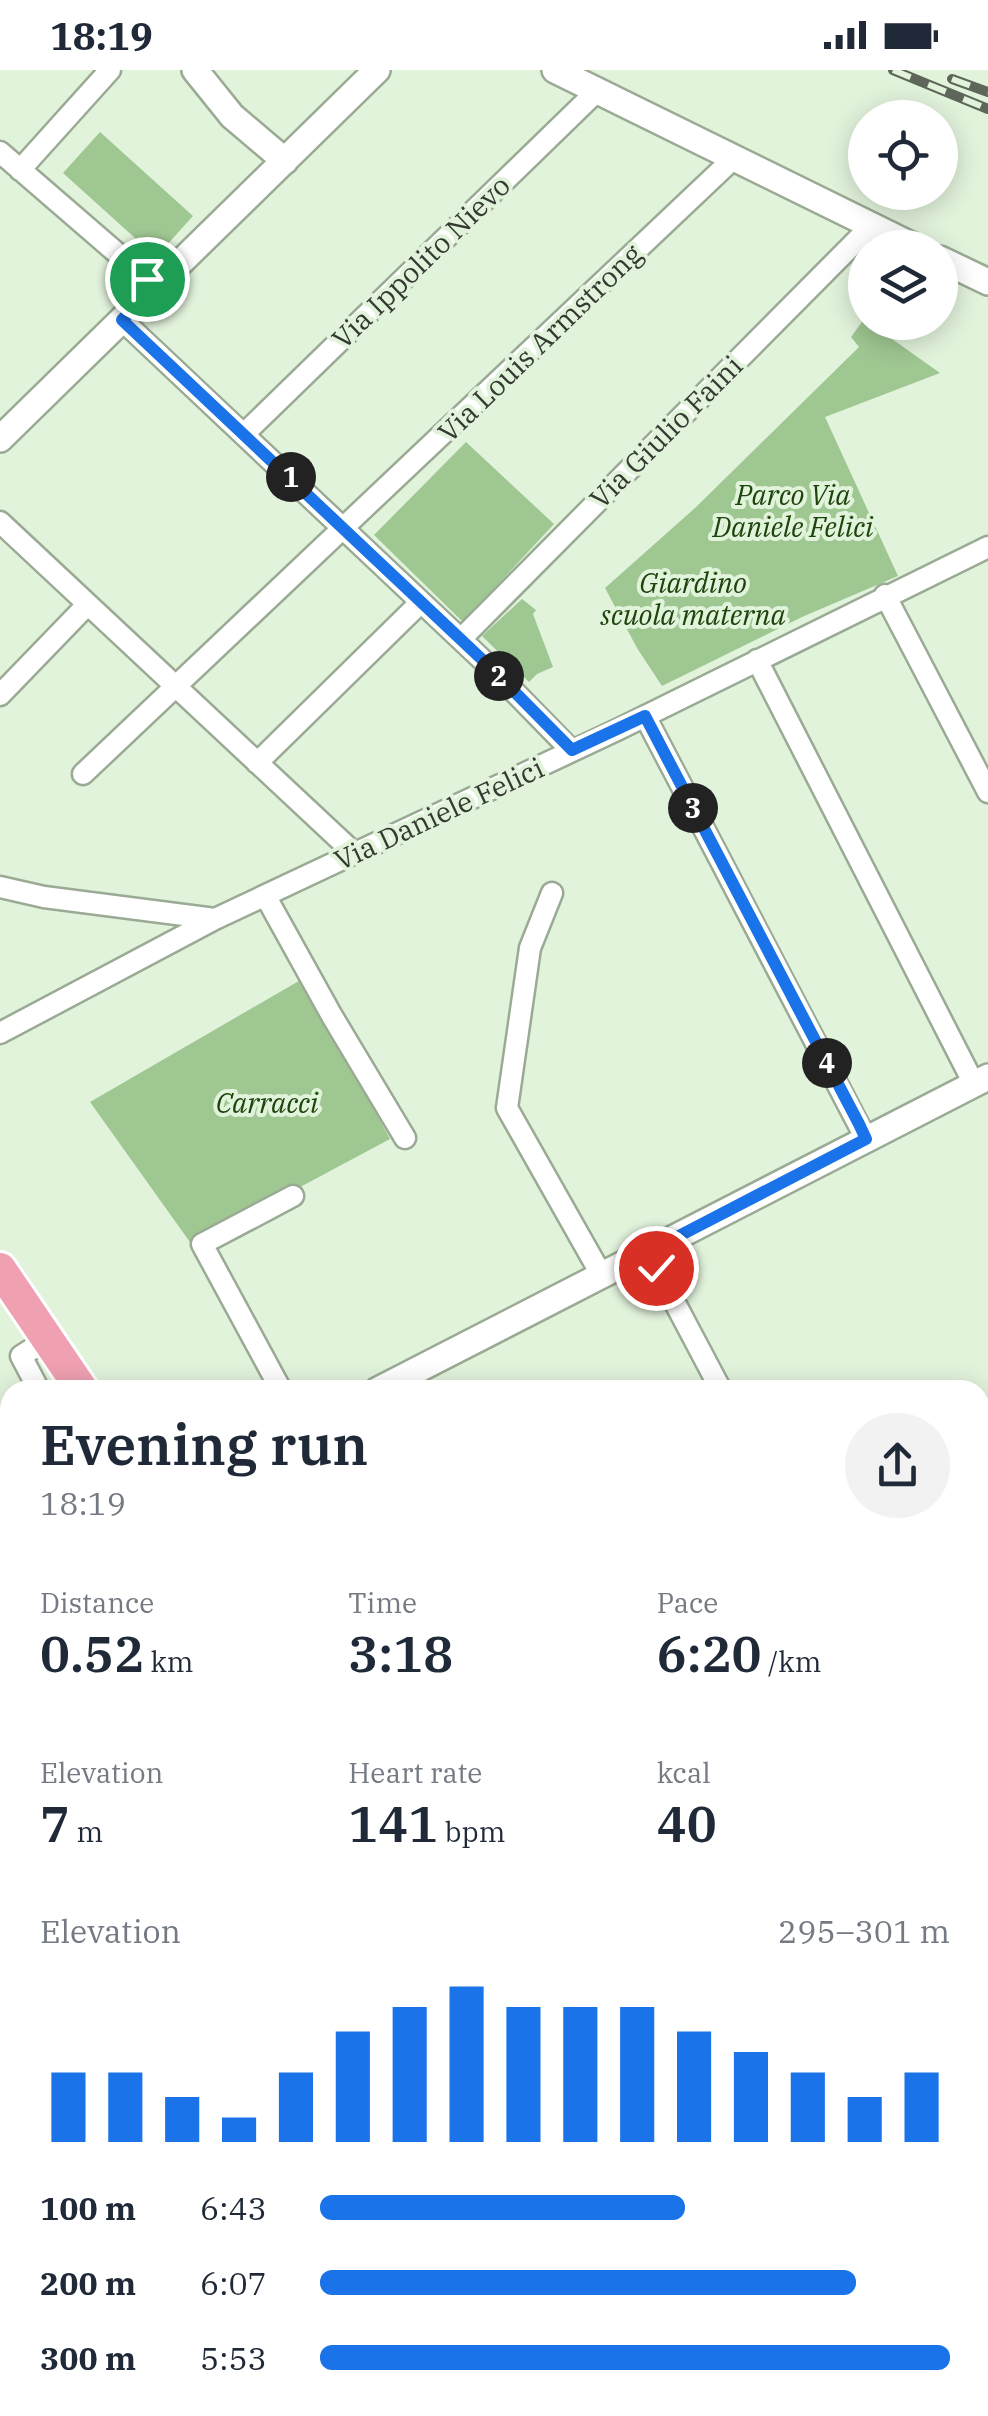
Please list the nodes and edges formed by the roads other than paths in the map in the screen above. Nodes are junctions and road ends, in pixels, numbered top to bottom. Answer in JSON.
{"nodes":[{"id":1,"x":110,"y":70,"type":"edge"},
{"id":2,"x":195,"y":70,"type":"edge"},
{"id":3,"x":376,"y":70,"type":"edge"},
{"id":4,"x":555,"y":70,"type":"edge"},
{"id":5,"x":598,"y":90,"type":"junction"},
{"id":6,"x":0,"y":152,"type":"edge"},
{"id":7,"x":735,"y":157,"type":"junction"},
{"id":8,"x":20,"y":170,"type":"junction"},
{"id":9,"x":276,"y":170,"type":"junction"},
{"id":10,"x":872,"y":225,"type":"junction"},
{"id":11,"x":882,"y":230,"type":"edge"},
{"id":12,"x":958,"y":267,"type":"edge"},
{"id":13,"x":988,"y":282,"type":"edge"},
{"id":14,"x":155,"y":286,"type":"junction"},
{"id":15,"x":122,"y":320,"type":"junction"},
{"id":16,"x":245,"y":433,"type":"junction"},
{"id":17,"x":0,"y":439,"type":"edge"},
{"id":18,"x":0,"y":522,"type":"edge"},
{"id":19,"x":344,"y":528,"type":"junction"},
{"id":20,"x":988,"y":547,"type":"edge"},
{"id":21,"x":885,"y":595,"type":"junction"},
{"id":22,"x":421,"y":602,"type":"junction"},
{"id":23,"x":87,"y":605,"type":"junction"},
{"id":24,"x":461,"y":639,"type":"junction"},
{"id":25,"x":757,"y":660,"type":"junction"},
{"id":26,"x":174,"y":687,"type":"junction"},
{"id":27,"x":0,"y":695,"type":"edge"},
{"id":28,"x":645,"y":716,"type":"junction"},
{"id":29,"x":572,"y":750,"type":"junction"},
{"id":30,"x":257,"y":763,"type":"junction"},
{"id":31,"x":83,"y":774,"type":"dead end"},
{"id":32,"x":988,"y":792,"type":"edge"},
{"id":33,"x":354,"y":853,"type":"junction"},
{"id":34,"x":0,"y":888,"type":"edge"},
{"id":35,"x":552,"y":893,"type":"dead end"},
{"id":36,"x":266,"y":896,"type":"junction"},
{"id":37,"x":215,"y":919,"type":"junction"},
{"id":38,"x":0,"y":1033,"type":"edge"},
{"id":39,"x":981,"y":1081,"type":"edge"},
{"id":40,"x":405,"y":1138,"type":"dead end"},
{"id":41,"x":866,"y":1139,"type":"junction"},
{"id":42,"x":293,"y":1196,"type":"dead end"},
{"id":43,"x":648,"y":1252,"type":"junction"},
{"id":44,"x":0,"y":1269,"type":"edge"},
{"id":45,"x":602,"y":1276,"type":"junction"},
{"id":46,"x":48,"y":1338,"type":"junction"},
{"id":47,"x":33,"y":1380,"type":"edge"},
{"id":48,"x":75,"y":1380,"type":"edge"},
{"id":49,"x":276,"y":1380,"type":"edge"},
{"id":50,"x":398,"y":1380,"type":"edge"},
{"id":51,"x":716,"y":1380,"type":"edge"}],
"edges":[{"from":1,"to":8,"type":"street"},
{"from":2,"to":9,"type":"street"},
{"from":3,"to":9,"type":"street"},
{"from":4,"to":5,"type":"street"},
{"from":5,"to":7,"type":"street"},
{"from":5,"to":16,"type":"street","name":"Via Ippolito Nievo"},
{"from":6,"to":8,"type":"street"},
{"from":7,"to":10,"type":"street"},
{"from":7,"to":19,"type":"street","name":"Via Louis Armstrong"},
{"from":8,"to":14,"type":"street"},
{"from":9,"to":14,"type":"street"},
{"from":10,"to":11,"type":"street"},
{"from":10,"to":24,"type":"street","name":"Via Giulio Faini"},
{"from":12,"to":13,"type":"street"},
{"from":14,"to":15,"type":"street"},
{"from":15,"to":16,"type":"street"},
{"from":15,"to":17,"type":"street"},
{"from":16,"to":19,"type":"street"},
{"from":18,"to":23,"type":"street"},
{"from":19,"to":22,"type":"street"},
{"from":19,"to":26,"type":"street","name":"Via Louis Armstrong"},
{"from":20,"to":21,"type":"street","name":"Via Daniele Felici"},
{"from":21,"to":25,"type":"street","name":"Via Daniele Felici"},
{"from":21,"to":32,"type":"street"},
{"from":22,"to":24,"type":"street"},
{"from":22,"to":30,"type":"street"},
{"from":23,"to":26,"type":"street"},
{"from":23,"to":27,"type":"street"},
{"from":24,"to":29,"type":"street"},
{"from":25,"to":28,"type":"street","name":"Via Daniele Felici"},
{"from":25,"to":39,"type":"street"},
{"from":26,"to":30,"type":"street"},
{"from":26,"to":31,"type":"street","name":"Via Louis Armstrong"},
{"from":28,"to":29,"type":"street","name":"Via Daniele Felici"},
{"from":28,"to":41,"type":"street"},
{"from":29,"to":33,"type":"street","name":"Via Daniele Felici"},
{"from":30,"to":33,"type":"street"},
{"from":33,"to":36,"type":"street","name":"Via Daniele Felici"},
{"from":34,"to":37,"type":"street"},
{"from":35,"to":45,"type":"street"},
{"from":36,"to":37,"type":"street","name":"Via Daniele Felici"},
{"from":36,"to":40,"type":"street"},
{"from":37,"to":38,"type":"street","name":"Via Daniele Felici"},
{"from":39,"to":41,"type":"street"},
{"from":41,"to":43,"type":"street"},
{"from":42,"to":49,"type":"street"},
{"from":43,"to":45,"type":"street"},
{"from":43,"to":51,"type":"street"},
{"from":44,"to":46,"type":"main road"},
{"from":45,"to":50,"type":"street"},
{"from":46,"to":47,"type":"street"},
{"from":46,"to":48,"type":"main road"}]}
